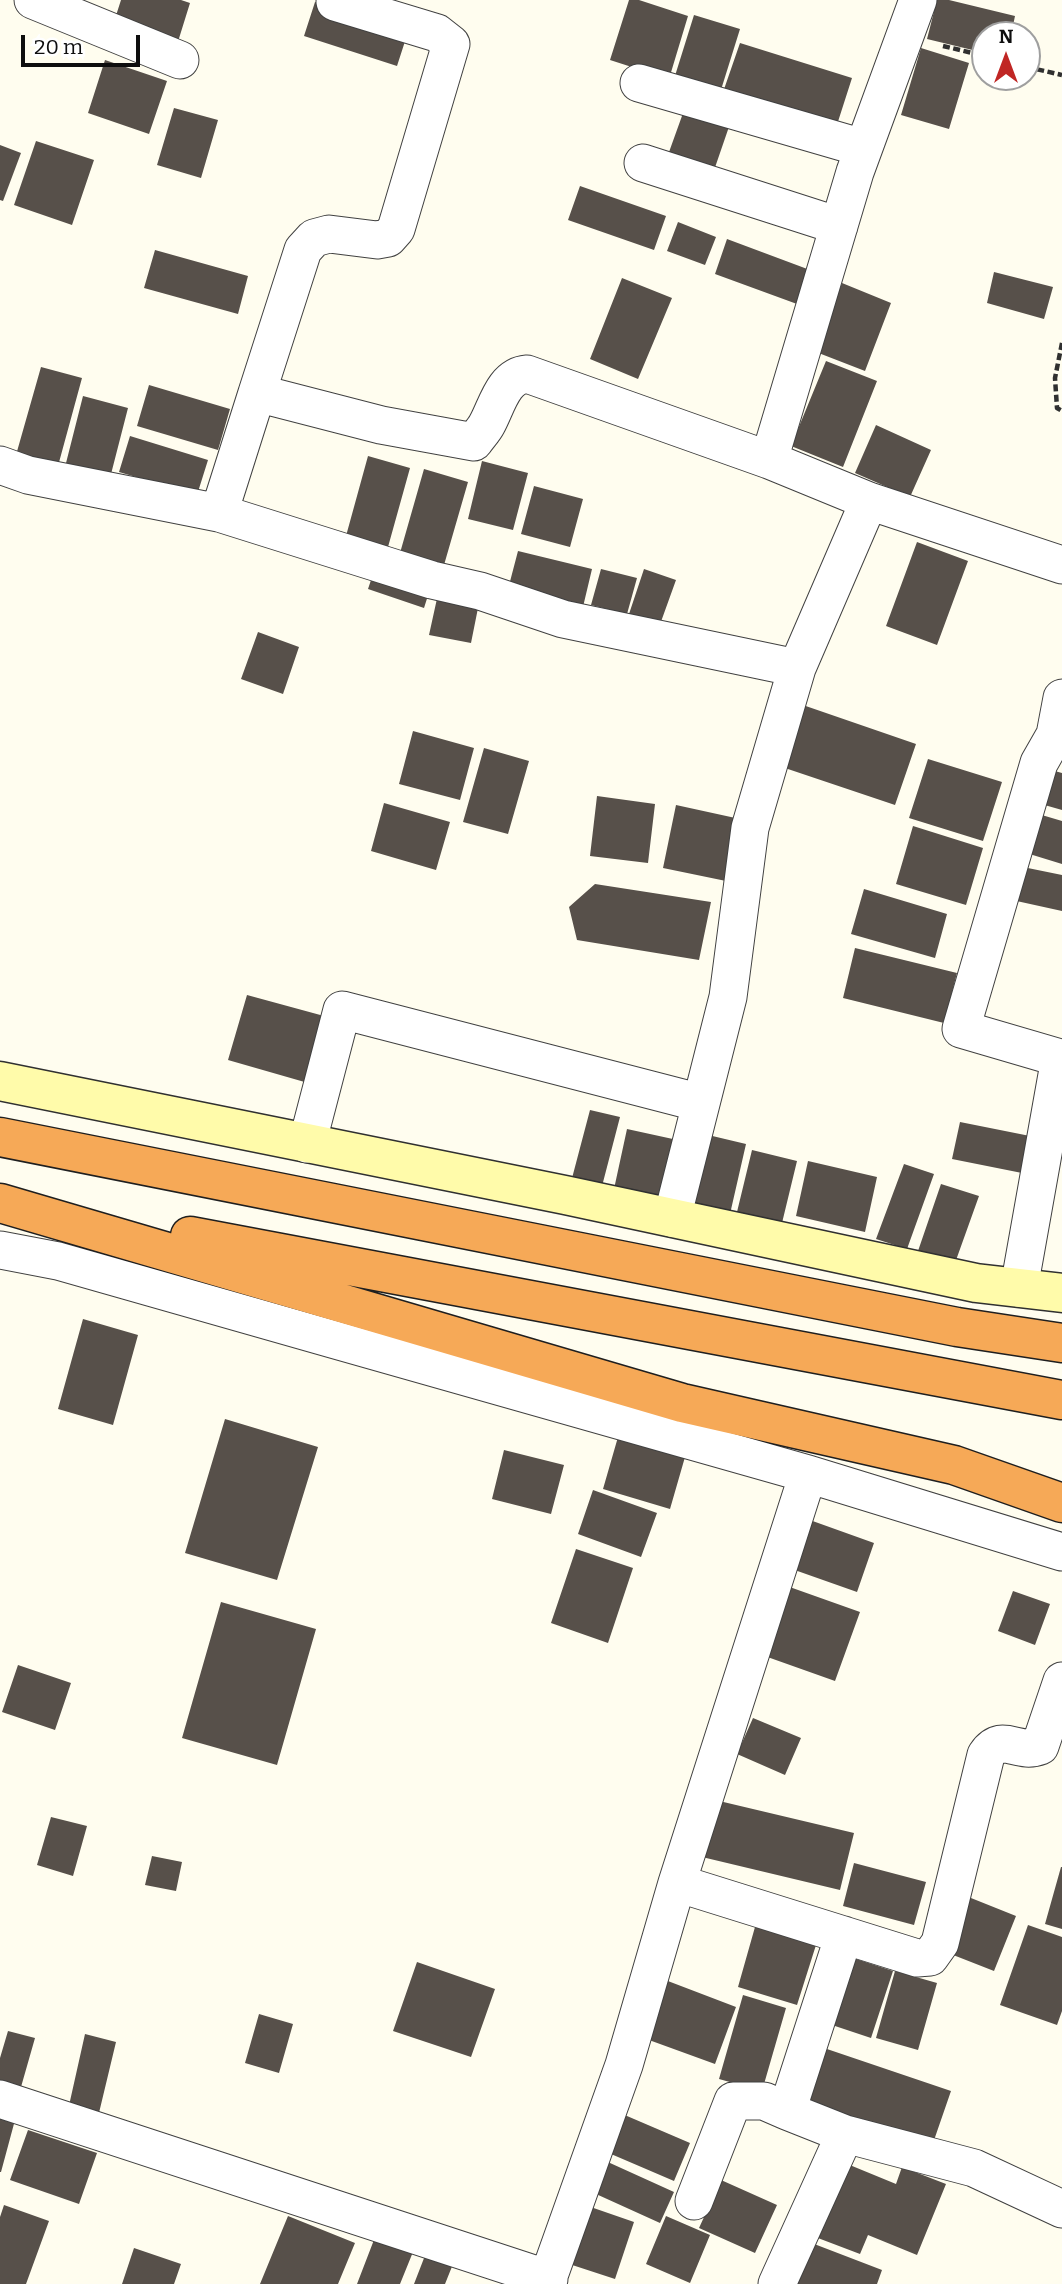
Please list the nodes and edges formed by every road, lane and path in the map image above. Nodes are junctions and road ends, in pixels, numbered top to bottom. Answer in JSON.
{"nodes":[{"id":1,"x":33,"y":0,"type":"edge"},
{"id":2,"x":918,"y":0,"type":"edge"},
{"id":3,"x":335,"y":2,"type":"dead end"},
{"id":4,"x":180,"y":60,"type":"dead end"},
{"id":5,"x":1041,"y":70,"type":"edge"},
{"id":6,"x":1062,"y":75,"type":"edge"},
{"id":7,"x":639,"y":83,"type":"dead end"},
{"id":8,"x":863,"y":148,"type":"junction"},
{"id":9,"x":643,"y":163,"type":"dead end"},
{"id":10,"x":839,"y":226,"type":"junction"},
{"id":11,"x":1062,"y":343,"type":"edge"},
{"id":12,"x":257,"y":393,"type":"junction"},
{"id":13,"x":1062,"y":411,"type":"edge"},
{"id":14,"x":769,"y":460,"type":"junction"},
{"id":15,"x":0,"y":466,"type":"edge"},
{"id":16,"x":869,"y":501,"type":"junction"},
{"id":17,"x":219,"y":513,"type":"junction"},
{"id":18,"x":1062,"y":565,"type":"edge"},
{"id":19,"x":797,"y":668,"type":"junction"},
{"id":20,"x":1062,"y":698,"type":"edge"},
{"id":21,"x":0,"y":1081,"type":"edge"},
{"id":22,"x":701,"y":1103,"type":"junction"},
{"id":23,"x":0,"y":1137,"type":"edge"},
{"id":24,"x":307,"y":1144,"type":"junction"},
{"id":25,"x":0,"y":1202,"type":"edge"},
{"id":26,"x":672,"y":1218,"type":"junction"},
{"id":27,"x":0,"y":1250,"type":"edge"},
{"id":28,"x":1019,"y":1288,"type":"junction"},
{"id":29,"x":1062,"y":1293,"type":"edge"},
{"id":30,"x":957,"y":1327,"type":"junction"},
{"id":31,"x":1062,"y":1335,"type":"edge"},
{"id":32,"x":1062,"y":1343,"type":"edge"},
{"id":33,"x":1062,"y":1400,"type":"edge"},
{"id":34,"x":954,"y":1465,"type":"junction"},
{"id":35,"x":808,"y":1474,"type":"junction"},
{"id":36,"x":1062,"y":1485,"type":"edge"},
{"id":37,"x":1062,"y":1503,"type":"edge"},
{"id":38,"x":1062,"y":1552,"type":"edge"},
{"id":39,"x":1062,"y":1681,"type":"edge"},
{"id":40,"x":677,"y":1884,"type":"junction"},
{"id":41,"x":844,"y":1935,"type":"junction"},
{"id":42,"x":0,"y":2099,"type":"edge"},
{"id":43,"x":787,"y":2111,"type":"junction"},
{"id":44,"x":845,"y":2134,"type":"junction"},
{"id":45,"x":694,"y":2201,"type":"dead end"},
{"id":46,"x":1062,"y":2209,"type":"edge"},
{"id":47,"x":547,"y":2281,"type":"edge"},
{"id":48,"x":777,"y":2284,"type":"edge"}],
"edges":[{"from":1,"to":4,"type":"street"},
{"from":2,"to":8,"type":"street"},
{"from":3,"to":12,"type":"street"},
{"from":5,"to":6,"type":"path"},
{"from":7,"to":8,"type":"street"},
{"from":8,"to":10,"type":"street"},
{"from":9,"to":10,"type":"street"},
{"from":10,"to":14,"type":"street"},
{"from":11,"to":13,"type":"path"},
{"from":12,"to":14,"type":"street"},
{"from":12,"to":17,"type":"street"},
{"from":14,"to":16,"type":"street"},
{"from":15,"to":17,"type":"street"},
{"from":16,"to":18,"type":"street"},
{"from":16,"to":19,"type":"street"},
{"from":17,"to":19,"type":"street"},
{"from":19,"to":22,"type":"street"},
{"from":20,"to":28,"type":"street"},
{"from":21,"to":24,"type":"street"},
{"from":22,"to":24,"type":"street"},
{"from":22,"to":26,"type":"street"},
{"from":23,"to":30,"type":"highway"},
{"from":24,"to":26,"type":"street"},
{"from":25,"to":33,"type":"highway"},
{"from":25,"to":34,"type":"highway"},
{"from":26,"to":28,"type":"street"},
{"from":27,"to":35,"type":"street"},
{"from":28,"to":29,"type":"street"},
{"from":30,"to":31,"type":"highway"},
{"from":30,"to":32,"type":"highway"},
{"from":34,"to":36,"type":"highway"},
{"from":34,"to":37,"type":"highway"},
{"from":35,"to":38,"type":"street"},
{"from":35,"to":40,"type":"street"},
{"from":39,"to":41,"type":"street"},
{"from":40,"to":41,"type":"street"},
{"from":40,"to":47,"type":"street"},
{"from":41,"to":43,"type":"street"},
{"from":42,"to":47,"type":"street"},
{"from":43,"to":44,"type":"street"},
{"from":43,"to":45,"type":"street"},
{"from":44,"to":46,"type":"street"},
{"from":44,"to":48,"type":"street"}]}
